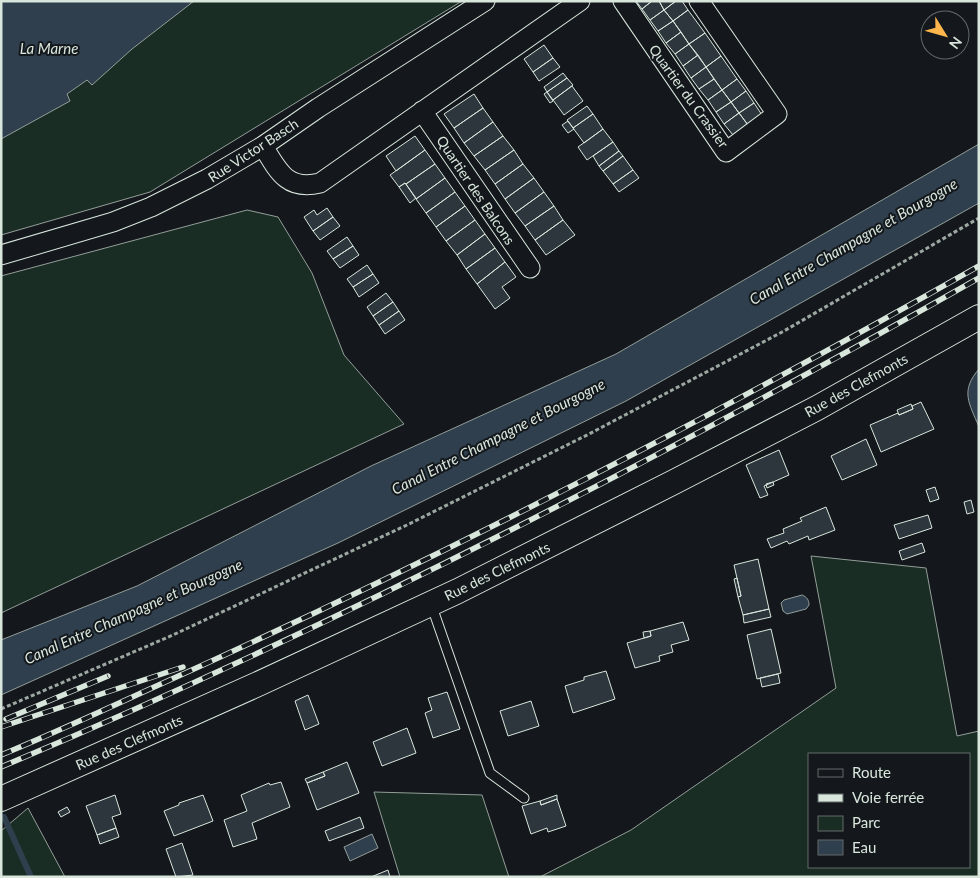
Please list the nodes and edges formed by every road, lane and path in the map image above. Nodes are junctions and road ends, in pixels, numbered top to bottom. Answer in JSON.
{"nodes":[{"id":1,"x":485,"y":1,"type":"edge"},
{"id":2,"x":580,"y":1,"type":"edge"},
{"id":3,"x":623,"y":1,"type":"edge"},
{"id":4,"x":699,"y":1,"type":"edge"},
{"id":5,"x":422,"y":111,"type":"junction"},
{"id":6,"x":263,"y":146,"type":"junction"},
{"id":7,"x":979,"y":218,"type":"edge"},
{"id":8,"x":1,"y":255,"type":"edge"},
{"id":9,"x":530,"y":268,"type":"dead end"},
{"id":10,"x":979,"y":317,"type":"edge"},
{"id":11,"x":431,"y":604,"type":"junction"},
{"id":12,"x":1,"y":709,"type":"edge"},
{"id":13,"x":524,"y":798,"type":"dead end"},
{"id":14,"x":1,"y":799,"type":"edge"}],
"edges":[{"from":1,"to":6,"type":"street","name":"Rue Victor Basch"},
{"from":2,"to":5,"type":"street"},
{"from":3,"to":4,"type":"street","name":"Quartier du Crassier"},
{"from":5,"to":6,"type":"street"},
{"from":5,"to":9,"type":"street","name":"Quartier des Balcons"},
{"from":6,"to":8,"type":"street","name":"Rue Victor Basch"},
{"from":7,"to":12,"type":"path"},
{"from":10,"to":11,"type":"street","name":"Rue des Clefmonts"},
{"from":11,"to":13,"type":"lane"},
{"from":11,"to":14,"type":"street","name":"Rue des Clefmonts"}]}
